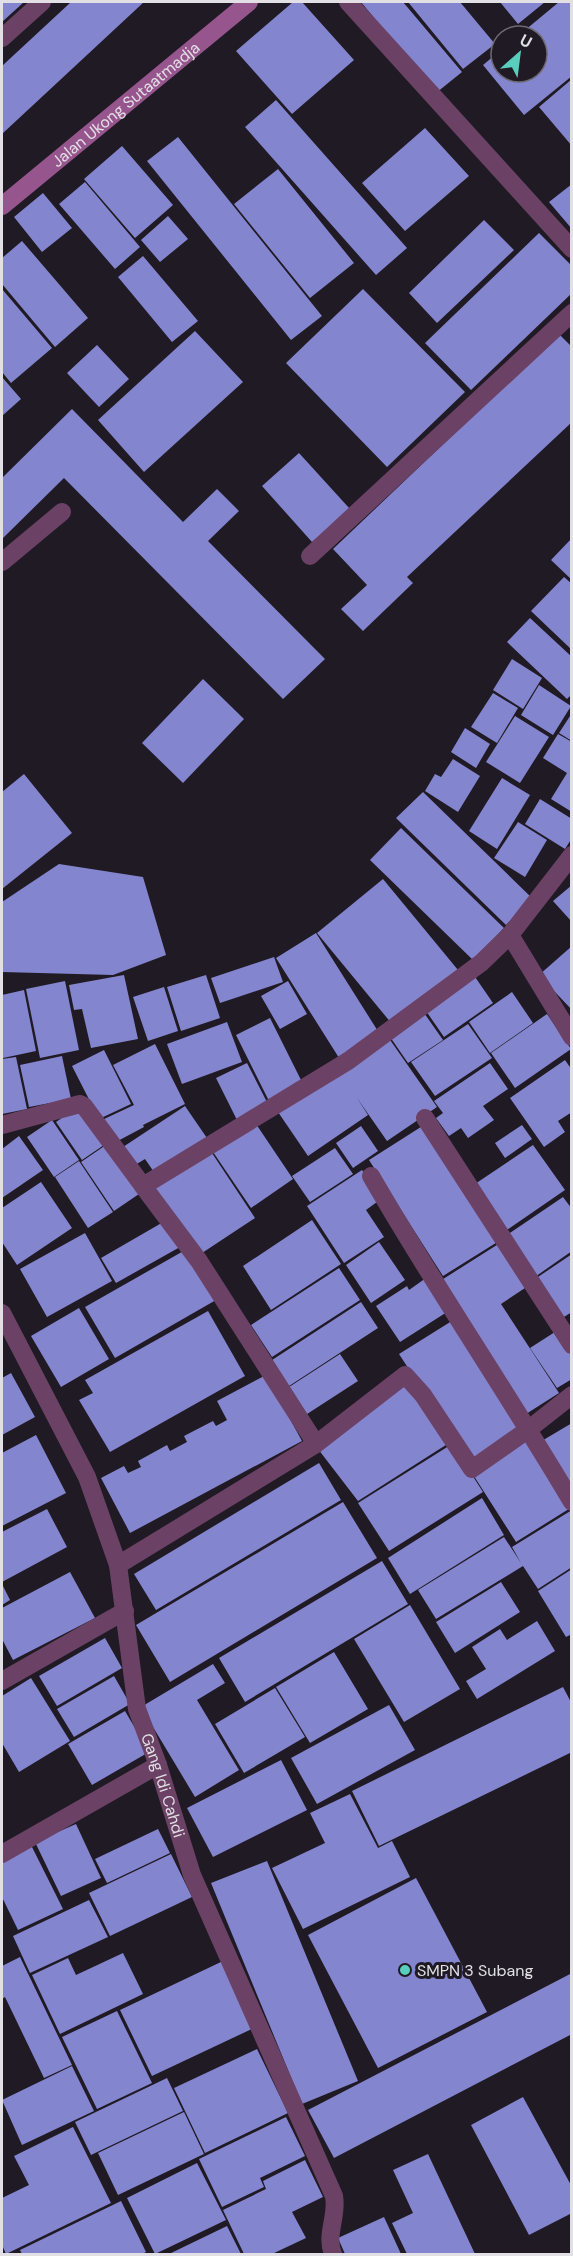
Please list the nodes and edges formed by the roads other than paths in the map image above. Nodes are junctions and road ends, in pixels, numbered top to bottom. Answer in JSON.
{"nodes":[{"id":1,"x":42,"y":2,"type":"edge"},
{"id":2,"x":249,"y":2,"type":"edge"},
{"id":3,"x":348,"y":2,"type":"edge"},
{"id":4,"x":2,"y":38,"type":"edge"},
{"id":5,"x":2,"y":206,"type":"edge"},
{"id":6,"x":572,"y":249,"type":"edge"},
{"id":7,"x":572,"y":313,"type":"edge"},
{"id":8,"x":62,"y":512,"type":"dead end"},
{"id":9,"x":310,"y":556,"type":"dead end"},
{"id":10,"x":2,"y":562,"type":"edge"},
{"id":11,"x":572,"y":855,"type":"edge"},
{"id":12,"x":510,"y":935,"type":"junction"},
{"id":13,"x":572,"y":1037,"type":"edge"},
{"id":14,"x":425,"y":1118,"type":"dead end"},
{"id":15,"x":2,"y":1125,"type":"edge"},
{"id":16,"x":371,"y":1176,"type":"dead end"},
{"id":17,"x":143,"y":1186,"type":"junction"},
{"id":18,"x":2,"y":1313,"type":"edge"},
{"id":19,"x":572,"y":1346,"type":"edge"},
{"id":20,"x":572,"y":1395,"type":"edge"},
{"id":21,"x":529,"y":1429,"type":"junction"},
{"id":22,"x":316,"y":1444,"type":"junction"},
{"id":23,"x":572,"y":1502,"type":"edge"},
{"id":24,"x":118,"y":1565,"type":"junction"},
{"id":25,"x":125,"y":1611,"type":"junction"},
{"id":26,"x":2,"y":1681,"type":"edge"},
{"id":27,"x":158,"y":1764,"type":"junction"},
{"id":28,"x":2,"y":1854,"type":"edge"},
{"id":29,"x":333,"y":2254,"type":"edge"}],
"edges":[{"from":1,"to":4,"type":"street"},
{"from":2,"to":5,"type":"main road","name":"Jalan Ukong Sutaatmadja"},
{"from":3,"to":6,"type":"street"},
{"from":7,"to":9,"type":"street"},
{"from":8,"to":10,"type":"street"},
{"from":11,"to":12,"type":"street"},
{"from":12,"to":13,"type":"street"},
{"from":12,"to":17,"type":"street"},
{"from":14,"to":19,"type":"street"},
{"from":15,"to":17,"type":"street"},
{"from":16,"to":21,"type":"street"},
{"from":17,"to":22,"type":"street"},
{"from":18,"to":24,"type":"street","name":"Gang Idi Cahdi"},
{"from":20,"to":21,"type":"street"},
{"from":21,"to":22,"type":"street"},
{"from":21,"to":23,"type":"street"},
{"from":22,"to":24,"type":"street"},
{"from":24,"to":25,"type":"street","name":"Gang Idi Cahdi"},
{"from":25,"to":26,"type":"street"},
{"from":25,"to":27,"type":"street","name":"Gang Idi Cahdi"},
{"from":27,"to":28,"type":"street"},
{"from":27,"to":29,"type":"street","name":"Gang Idi Cahdi"}]}
